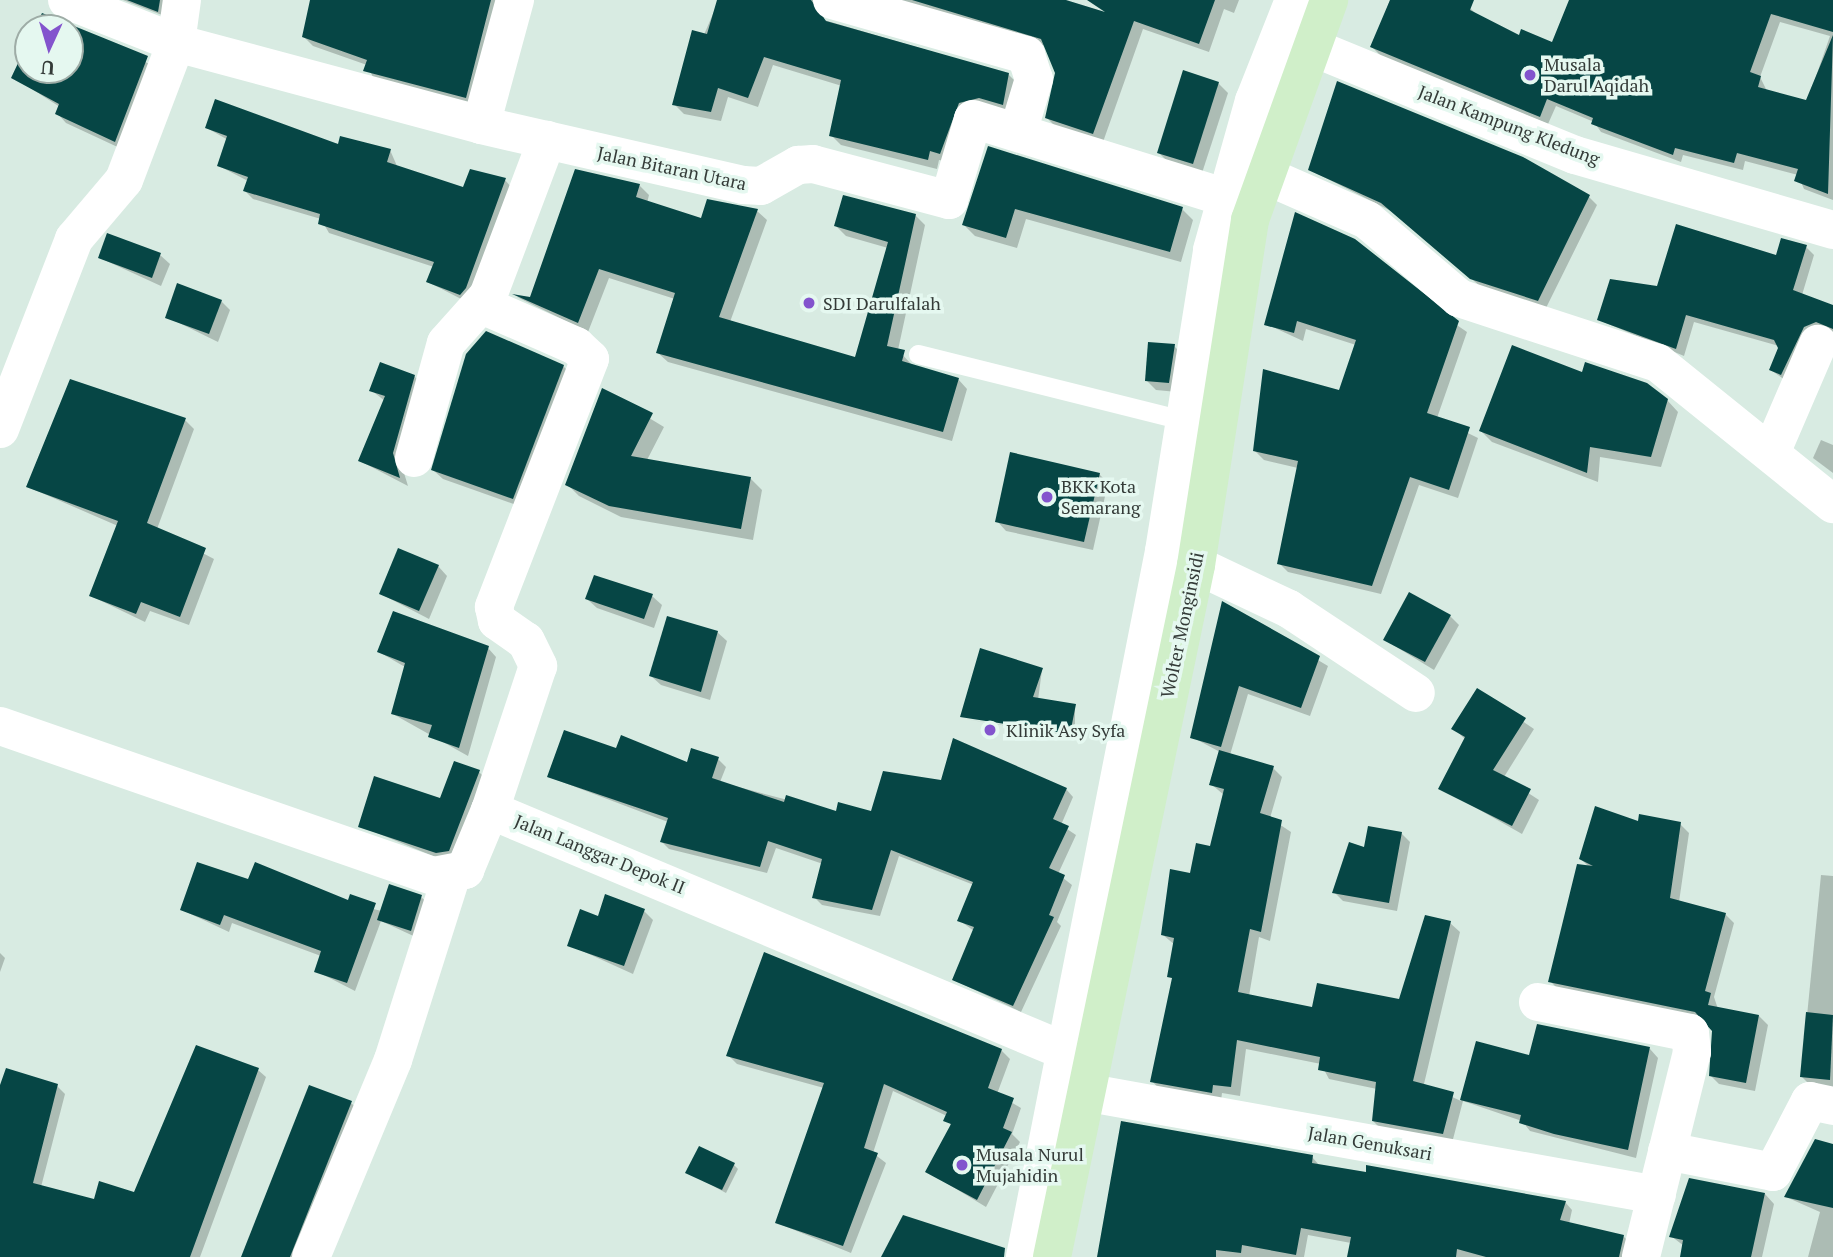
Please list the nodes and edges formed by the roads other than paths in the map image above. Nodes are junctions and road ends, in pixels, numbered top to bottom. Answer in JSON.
{"nodes":[{"id":1,"x":67,"y":0,"type":"edge"},
{"id":2,"x":182,"y":0,"type":"edge"},
{"id":3,"x":515,"y":0,"type":"edge"},
{"id":4,"x":832,"y":0,"type":"edge"},
{"id":5,"x":1294,"y":0,"type":"edge"},
{"id":6,"x":1329,"y":0,"type":"edge"},
{"id":7,"x":176,"y":43,"type":"junction"},
{"id":8,"x":1308,"y":46,"type":"junction"},
{"id":9,"x":481,"y":125,"type":"junction"},
{"id":10,"x":1018,"y":132,"type":"junction"},
{"id":11,"x":547,"y":140,"type":"junction"},
{"id":12,"x":1264,"y":175,"type":"junction"},
{"id":13,"x":1201,"y":190,"type":"junction"},
{"id":14,"x":1833,"y":230,"type":"edge"},
{"id":15,"x":482,"y":305,"type":"junction"},
{"id":16,"x":1818,"y":344,"type":"dead end"},
{"id":17,"x":918,"y":354,"type":"dead end"},
{"id":18,"x":1189,"y":422,"type":"junction"},
{"id":19,"x":0,"y":429,"type":"edge"},
{"id":20,"x":1771,"y":453,"type":"junction"},
{"id":21,"x":414,"y":458,"type":"dead end"},
{"id":22,"x":1833,"y":504,"type":"edge"},
{"id":23,"x":1196,"y":565,"type":"junction"},
{"id":24,"x":1416,"y":693,"type":"dead end"},
{"id":25,"x":0,"y":726,"type":"edge"},
{"id":26,"x":491,"y":810,"type":"junction"},
{"id":27,"x":451,"y":877,"type":"junction"},
{"id":28,"x":1538,"y":1002,"type":"dead end"},
{"id":29,"x":1067,"y":1052,"type":"junction"},
{"id":30,"x":1084,"y":1092,"type":"junction"},
{"id":31,"x":1833,"y":1106,"type":"edge"},
{"id":32,"x":1667,"y":1150,"type":"junction"},
{"id":33,"x":1657,"y":1195,"type":"junction"},
{"id":34,"x":1048,"y":1234,"type":"edge"},
{"id":35,"x":311,"y":1257,"type":"edge"},
{"id":36,"x":1025,"y":1257,"type":"edge"},
{"id":37,"x":1641,"y":1257,"type":"edge"}],
"edges":[{"from":1,"to":7,"type":"street","name":"Jalan Bitaran Utara"},
{"from":2,"to":7,"type":"street"},
{"from":3,"to":9,"type":"street"},
{"from":4,"to":10,"type":"street"},
{"from":5,"to":13,"type":"street","name":"Wolter Monginsidi"},
{"from":6,"to":8,"type":"main road","name":"Wolter Monginsidi"},
{"from":7,"to":9,"type":"street","name":"Jalan Bitaran Utara"},
{"from":7,"to":19,"type":"street"},
{"from":8,"to":12,"type":"main road","name":"Wolter Monginsidi"},
{"from":8,"to":14,"type":"street","name":"Jalan Kampung Kledung"},
{"from":9,"to":11,"type":"street","name":"Jalan Bitaran Utara"},
{"from":10,"to":11,"type":"street","name":"Jalan Bitaran Utara"},
{"from":10,"to":13,"type":"street","name":"Jalan Bitaran Utara"},
{"from":11,"to":15,"type":"street"},
{"from":12,"to":18,"type":"main road","name":"Wolter Monginsidi"},
{"from":12,"to":20,"type":"street"},
{"from":13,"to":18,"type":"street","name":"Wolter Monginsidi"},
{"from":15,"to":21,"type":"street"},
{"from":15,"to":26,"type":"street"},
{"from":16,"to":20,"type":"street"},
{"from":17,"to":18,"type":"lane"},
{"from":18,"to":23,"type":"main road","name":"Wolter Monginsidi"},
{"from":18,"to":29,"type":"street","name":"Wolter Monginsidi"},
{"from":20,"to":22,"type":"street"},
{"from":23,"to":24,"type":"street"},
{"from":23,"to":30,"type":"main road","name":"Wolter Monginsidi"},
{"from":25,"to":27,"type":"street"},
{"from":26,"to":27,"type":"street"},
{"from":26,"to":29,"type":"street","name":"Jalan Langgar Depok II"},
{"from":27,"to":35,"type":"street"},
{"from":28,"to":32,"type":"street"},
{"from":29,"to":34,"type":"street","name":"Wolter Monginsidi"},
{"from":30,"to":33,"type":"street","name":"Jalan Genuksari"},
{"from":30,"to":34,"type":"main road","name":"Wolter Monginsidi"},
{"from":31,"to":32,"type":"street"},
{"from":32,"to":33,"type":"street"},
{"from":33,"to":37,"type":"street"},
{"from":34,"to":36,"type":"street","name":"Wolter Monginsidi"}]}
